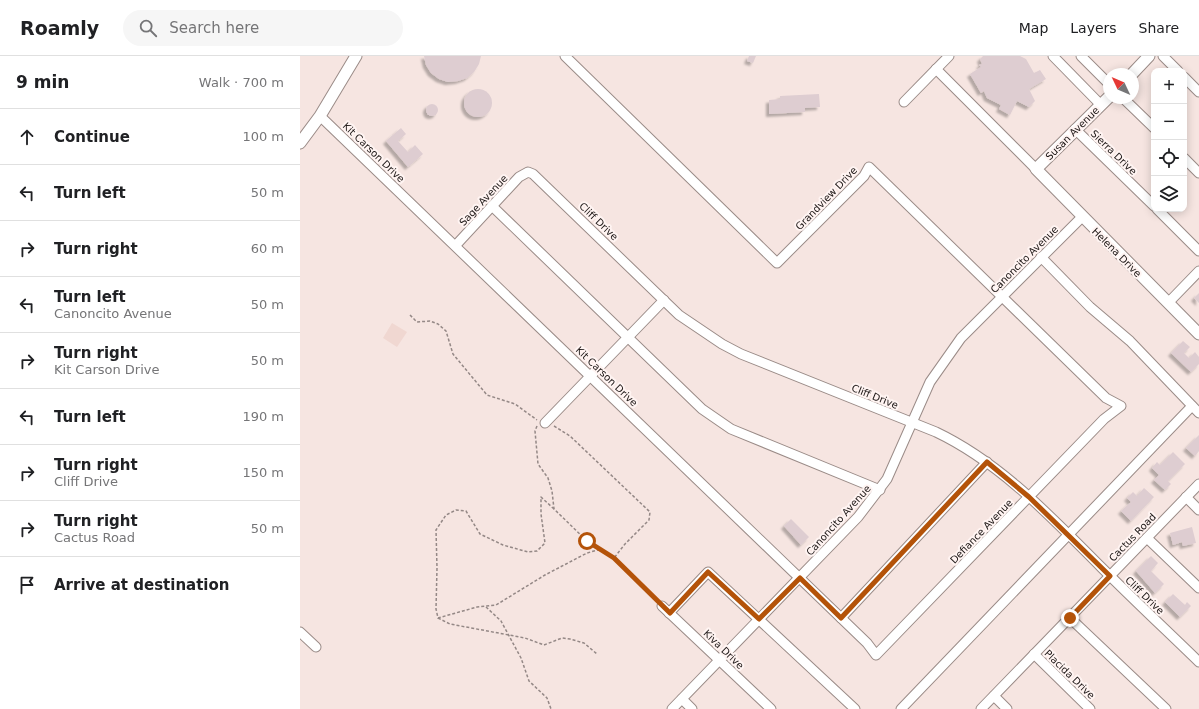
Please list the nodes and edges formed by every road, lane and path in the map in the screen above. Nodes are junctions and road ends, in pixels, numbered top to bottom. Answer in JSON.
{"nodes":[{"id":1,"x":356,"y":56,"type":"edge"},
{"id":2,"x":565,"y":56,"type":"edge"},
{"id":3,"x":949,"y":56,"type":"edge"},
{"id":4,"x":1053,"y":56,"type":"edge"},
{"id":5,"x":1081,"y":56,"type":"edge"},
{"id":6,"x":1149,"y":56,"type":"edge"},
{"id":7,"x":1164,"y":56,"type":"edge"},
{"id":8,"x":1138,"y":68,"type":"edge"},
{"id":9,"x":1175,"y":68,"type":"edge"},
{"id":10,"x":936,"y":69,"type":"junction"},
{"id":11,"x":1103,"y":78,"type":"edge"},
{"id":12,"x":1187,"y":80,"type":"edge"},
{"id":13,"x":1199,"y":92,"type":"edge"},
{"id":14,"x":1103,"y":99,"type":"edge"},
{"id":15,"x":904,"y":102,"type":"dead end"},
{"id":16,"x":1103,"y":103,"type":"edge"},
{"id":17,"x":1130,"y":104,"type":"edge"},
{"id":18,"x":320,"y":116,"type":"junction"},
{"id":19,"x":1151,"y":125,"type":"edge"},
{"id":20,"x":1075,"y":129,"type":"junction"},
{"id":21,"x":300,"y":143,"type":"edge"},
{"id":22,"x":1187,"y":161,"type":"edge"},
{"id":23,"x":1036,"y":169,"type":"junction"},
{"id":24,"x":528,"y":172,"type":"joint"},
{"id":25,"x":1199,"y":173,"type":"edge"},
{"id":26,"x":1151,"y":203,"type":"edge"},
{"id":27,"x":492,"y":206,"type":"junction"},
{"id":28,"x":1160,"y":212,"type":"edge"},
{"id":29,"x":1082,"y":217,"type":"junction"},
{"id":30,"x":456,"y":245,"type":"junction"},
{"id":31,"x":1199,"y":250,"type":"edge"},
{"id":32,"x":1041,"y":257,"type":"junction"},
{"id":33,"x":1199,"y":271,"type":"edge"},
{"id":34,"x":1002,"y":297,"type":"junction"},
{"id":35,"x":664,"y":300,"type":"junction"},
{"id":36,"x":1168,"y":303,"type":"junction"},
{"id":37,"x":410,"y":315,"type":"dead end"},
{"id":38,"x":1199,"y":334,"type":"edge"},
{"id":39,"x":628,"y":337,"type":"junction"},
{"id":40,"x":591,"y":376,"type":"junction"},
{"id":41,"x":1122,"y":406,"type":"joint"},
{"id":42,"x":1192,"y":406,"type":"junction"},
{"id":43,"x":1199,"y":413,"type":"edge"},
{"id":44,"x":912,"y":423,"type":"junction"},
{"id":45,"x":545,"y":424,"type":"joint"},
{"id":46,"x":987,"y":462,"type":"junction"},
{"id":47,"x":1199,"y":484,"type":"edge"},
{"id":48,"x":880,"y":490,"type":"junction"},
{"id":49,"x":1029,"y":497,"type":"junction"},
{"id":50,"x":1186,"y":497,"type":"junction"},
{"id":51,"x":554,"y":508,"type":"junction"},
{"id":52,"x":1199,"y":510,"type":"edge"},
{"id":53,"x":1068,"y":535,"type":"junction"},
{"id":54,"x":1147,"y":538,"type":"junction"},
{"id":55,"x":601,"y":549,"type":"junction"},
{"id":56,"x":614,"y":558,"type":"junction"},
{"id":57,"x":1110,"y":576,"type":"junction"},
{"id":58,"x":800,"y":578,"type":"junction"},
{"id":59,"x":1199,"y":588,"type":"edge"},
{"id":60,"x":662,"y":606,"type":"joint"},
{"id":61,"x":486,"y":607,"type":"junction"},
{"id":62,"x":670,"y":613,"type":"junction"},
{"id":63,"x":438,"y":618,"type":"junction"},
{"id":64,"x":841,"y":618,"type":"junction"},
{"id":65,"x":1070,"y":618,"type":"junction"},
{"id":66,"x":759,"y":619,"type":"junction"},
{"id":67,"x":300,"y":632,"type":"edge"},
{"id":68,"x":510,"y":636,"type":"junction"},
{"id":69,"x":316,"y":647,"type":"dead end"},
{"id":70,"x":597,"y":654,"type":"dead end"},
{"id":71,"x":1034,"y":654,"type":"junction"},
{"id":72,"x":876,"y":656,"type":"joint"},
{"id":73,"x":720,"y":660,"type":"junction"},
{"id":74,"x":1199,"y":662,"type":"edge"},
{"id":75,"x":994,"y":696,"type":"junction"},
{"id":76,"x":682,"y":699,"type":"junction"},
{"id":77,"x":551,"y":709,"type":"edge"},
{"id":78,"x":672,"y":709,"type":"edge"},
{"id":79,"x":692,"y":709,"type":"edge"},
{"id":80,"x":771,"y":709,"type":"edge"},
{"id":81,"x":855,"y":709,"type":"edge"},
{"id":82,"x":901,"y":709,"type":"edge"},
{"id":83,"x":981,"y":709,"type":"edge"},
{"id":84,"x":1007,"y":709,"type":"edge"},
{"id":85,"x":1090,"y":709,"type":"edge"},
{"id":86,"x":1166,"y":709,"type":"edge"}],
"edges":[{"from":1,"to":18,"type":"main road"},
{"from":2,"to":34,"type":"street","name":"Grandview Drive"},
{"from":3,"to":10,"type":"street"},
{"from":4,"to":14,"type":"street"},
{"from":5,"to":11,"type":"street"},
{"from":6,"to":8,"type":"main road"},
{"from":7,"to":9,"type":"street"},
{"from":10,"to":15,"type":"street"},
{"from":10,"to":23,"type":"street"},
{"from":12,"to":13,"type":"street"},
{"from":16,"to":20,"type":"main road","name":"Susan Avenue"},
{"from":17,"to":19,"type":"street"},
{"from":18,"to":21,"type":"main road"},
{"from":18,"to":30,"type":"street","name":"Kit Carson Drive"},
{"from":20,"to":23,"type":"main road","name":"Susan Avenue"},
{"from":20,"to":26,"type":"street","name":"Sierra Drive"},
{"from":22,"to":25,"type":"street"},
{"from":23,"to":29,"type":"main road","name":"Helena Drive"},
{"from":24,"to":27,"type":"street","name":"Sage Avenue"},
{"from":24,"to":35,"type":"street","name":"Cliff Drive"},
{"from":27,"to":30,"type":"street","name":"Sage Avenue"},
{"from":27,"to":39,"type":"street"},
{"from":28,"to":31,"type":"street"},
{"from":29,"to":32,"type":"street","name":"Canoncito Avenue"},
{"from":29,"to":36,"type":"main road","name":"Helena Drive"},
{"from":30,"to":40,"type":"street","name":"Kit Carson Drive"},
{"from":32,"to":34,"type":"street","name":"Canoncito Avenue"},
{"from":32,"to":42,"type":"street"},
{"from":33,"to":36,"type":"street"},
{"from":34,"to":41,"type":"street","name":"Grandview Drive"},
{"from":34,"to":44,"type":"street","name":"Canoncito Avenue"},
{"from":35,"to":39,"type":"street"},
{"from":35,"to":44,"type":"street","name":"Cliff Drive"},
{"from":36,"to":38,"type":"main road","name":"Helena Drive"},
{"from":37,"to":51,"type":"path"},
{"from":39,"to":40,"type":"street"},
{"from":39,"to":48,"type":"street"},
{"from":40,"to":45,"type":"street"},
{"from":40,"to":58,"type":"street","name":"Kit Carson Drive"},
{"from":41,"to":49,"type":"street","name":"Defiance Avenue"},
{"from":42,"to":43,"type":"street"},
{"from":42,"to":53,"type":"street"},
{"from":44,"to":46,"type":"street","name":"Cliff Drive"},
{"from":44,"to":48,"type":"street","name":"Canoncito Avenue"},
{"from":45,"to":56,"type":"path"},
{"from":46,"to":49,"type":"street","name":"Cliff Drive"},
{"from":46,"to":64,"type":"street"},
{"from":47,"to":50,"type":"street","name":"Cactus Road"},
{"from":48,"to":58,"type":"street","name":"Canoncito Avenue"},
{"from":49,"to":53,"type":"street","name":"Cliff Drive"},
{"from":49,"to":72,"type":"street","name":"Defiance Avenue"},
{"from":50,"to":52,"type":"street"},
{"from":50,"to":54,"type":"street","name":"Cactus Road"},
{"from":51,"to":55,"type":"path"},
{"from":51,"to":63,"type":"path"},
{"from":53,"to":57,"type":"street","name":"Cliff Drive"},
{"from":53,"to":82,"type":"street"},
{"from":54,"to":57,"type":"street","name":"Cactus Road"},
{"from":54,"to":59,"type":"street"},
{"from":55,"to":56,"type":"path"},
{"from":55,"to":61,"type":"path"},
{"from":56,"to":60,"type":"path"},
{"from":57,"to":65,"type":"street","name":"Cactus Road"},
{"from":57,"to":74,"type":"street","name":"Cliff Drive"},
{"from":58,"to":64,"type":"street","name":"Kit Carson Drive"},
{"from":58,"to":66,"type":"street","name":"Canoncito Avenue"},
{"from":60,"to":62,"type":"street","name":"Kiva Drive"},
{"from":61,"to":63,"type":"path"},
{"from":61,"to":68,"type":"path"},
{"from":62,"to":66,"type":"street"},
{"from":62,"to":73,"type":"street","name":"Kiva Drive"},
{"from":63,"to":68,"type":"path"},
{"from":64,"to":72,"type":"street","name":"Kit Carson Drive"},
{"from":65,"to":71,"type":"street","name":"Cactus Road"},
{"from":65,"to":86,"type":"street"},
{"from":66,"to":73,"type":"street","name":"Canoncito Avenue"},
{"from":66,"to":81,"type":"street"},
{"from":67,"to":69,"type":"street"},
{"from":68,"to":70,"type":"path"},
{"from":68,"to":77,"type":"path"},
{"from":71,"to":75,"type":"street","name":"Cactus Road"},
{"from":71,"to":85,"type":"street","name":"Placida Drive"},
{"from":73,"to":76,"type":"street","name":"Canoncito Avenue"},
{"from":73,"to":80,"type":"street","name":"Kiva Drive"},
{"from":75,"to":83,"type":"street","name":"Cactus Road"},
{"from":75,"to":84,"type":"street"},
{"from":76,"to":78,"type":"street","name":"Canoncito Avenue"},
{"from":76,"to":79,"type":"street"}]}
